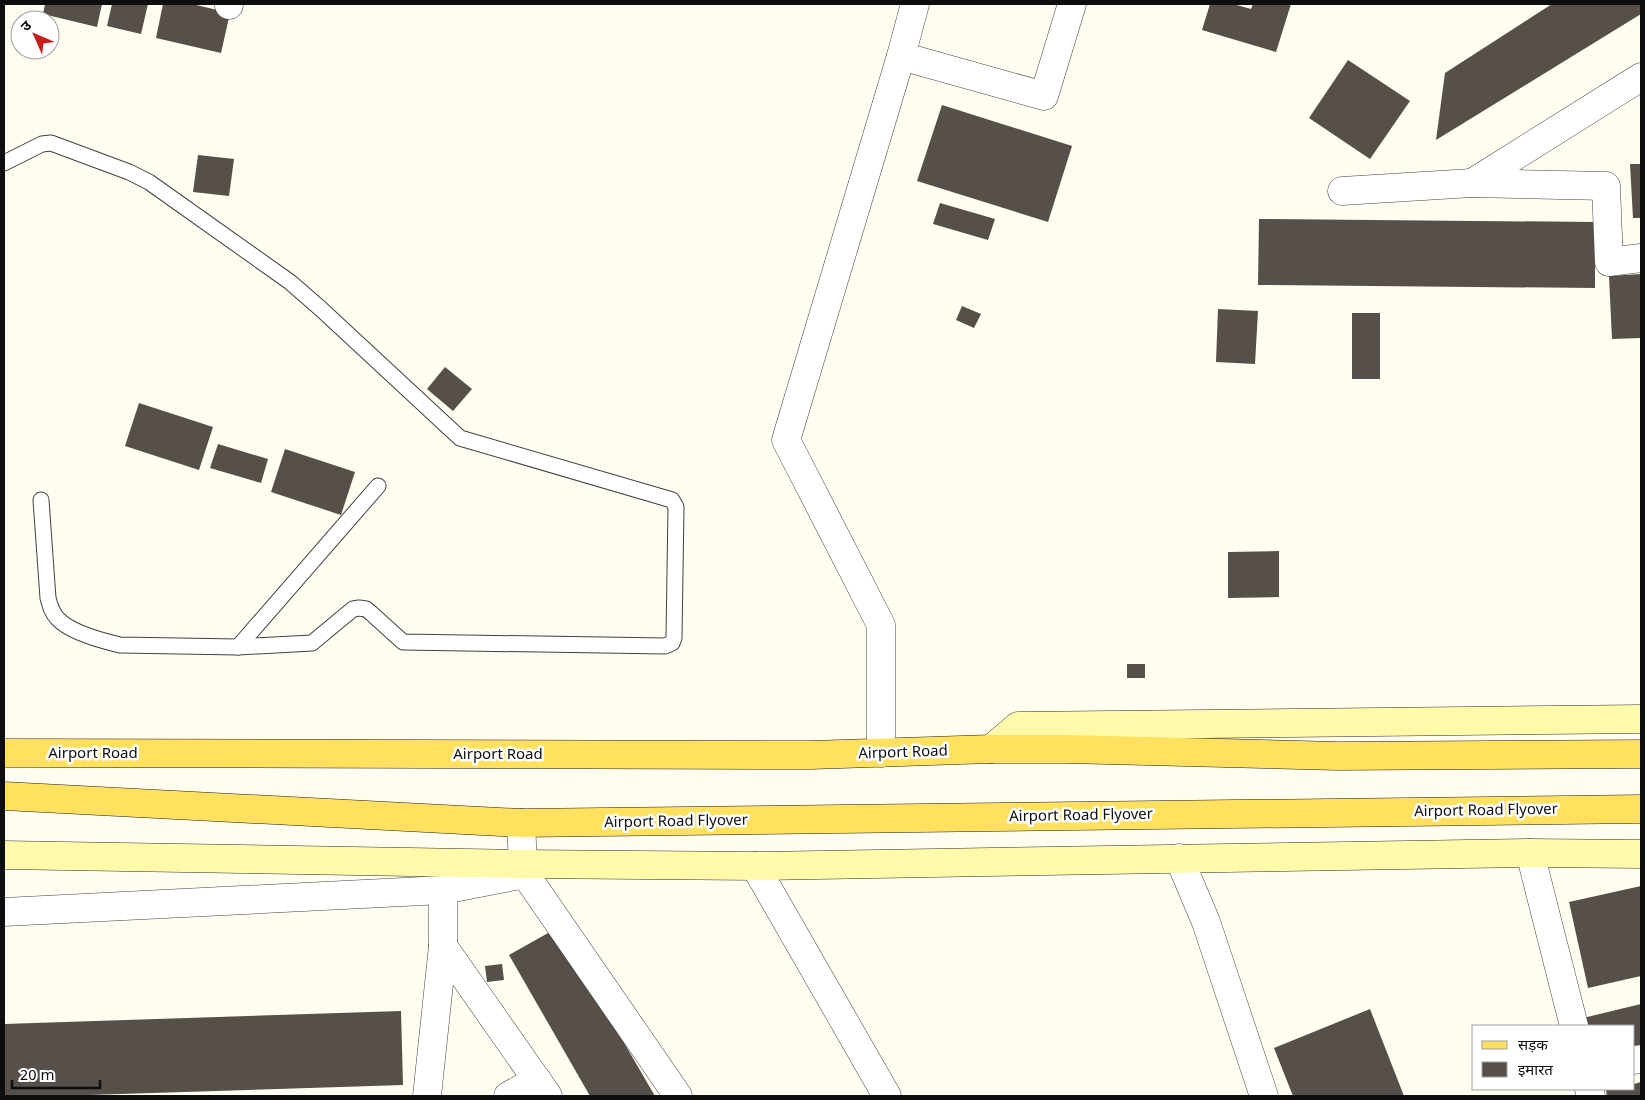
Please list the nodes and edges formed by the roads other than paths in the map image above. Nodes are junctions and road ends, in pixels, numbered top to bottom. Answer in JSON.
{"nodes":[{"id":1,"x":915,"y":4,"type":"edge"},
{"id":2,"x":1072,"y":4,"type":"edge"},
{"id":3,"x":901,"y":56,"type":"junction"},
{"id":4,"x":1641,"y":77,"type":"edge"},
{"id":5,"x":4,"y":163,"type":"edge"},
{"id":6,"x":1472,"y":183,"type":"junction"},
{"id":7,"x":1342,"y":191,"type":"dead end"},
{"id":8,"x":1641,"y":258,"type":"edge"},
{"id":9,"x":378,"y":486,"type":"dead end"},
{"id":10,"x":40,"y":500,"type":"dead end"},
{"id":11,"x":238,"y":647,"type":"junction"},
{"id":12,"x":1641,"y":719,"type":"edge"},
{"id":13,"x":992,"y":749,"type":"junction"},
{"id":14,"x":4,"y":753,"type":"edge"},
{"id":15,"x":881,"y":753,"type":"junction"},
{"id":16,"x":1641,"y":754,"type":"edge"},
{"id":17,"x":4,"y":796,"type":"edge"},
{"id":18,"x":1641,"y":809,"type":"edge"},
{"id":19,"x":521,"y":823,"type":"junction"},
{"id":20,"x":1530,"y":853,"type":"junction"},
{"id":21,"x":1641,"y":854,"type":"edge"},
{"id":22,"x":4,"y":855,"type":"edge"},
{"id":23,"x":1179,"y":858,"type":"junction"},
{"id":24,"x":755,"y":866,"type":"junction"},
{"id":25,"x":524,"y":869,"type":"junction"},
{"id":26,"x":443,"y":890,"type":"junction"},
{"id":27,"x":4,"y":912,"type":"edge"},
{"id":28,"x":443,"y":946,"type":"junction"},
{"id":29,"x":1574,"y":1025,"type":"edge"},
{"id":30,"x":542,"y":1088,"type":"edge"},
{"id":31,"x":427,"y":1096,"type":"edge"},
{"id":32,"x":508,"y":1096,"type":"edge"},
{"id":33,"x":678,"y":1096,"type":"edge"},
{"id":34,"x":887,"y":1096,"type":"edge"},
{"id":35,"x":1264,"y":1096,"type":"edge"}],
"edges":[{"from":1,"to":3,"type":"street"},
{"from":2,"to":3,"type":"street"},
{"from":3,"to":15,"type":"street"},
{"from":4,"to":6,"type":"street"},
{"from":5,"to":11,"type":"lane"},
{"from":6,"to":7,"type":"street"},
{"from":6,"to":8,"type":"street"},
{"from":9,"to":11,"type":"lane"},
{"from":10,"to":11,"type":"lane"},
{"from":12,"to":13,"type":"street"},
{"from":13,"to":15,"type":"main road","name":"Airport Road"},
{"from":13,"to":16,"type":"main road"},
{"from":14,"to":15,"type":"main road","name":"Airport Road"},
{"from":17,"to":19,"type":"main road","name":"Airport Road Flyover"},
{"from":18,"to":19,"type":"main road","name":"Airport Road Flyover"},
{"from":19,"to":25,"type":"street"},
{"from":20,"to":21,"type":"street"},
{"from":20,"to":23,"type":"street"},
{"from":20,"to":29,"type":"street"},
{"from":22,"to":25,"type":"street"},
{"from":23,"to":24,"type":"street"},
{"from":23,"to":35,"type":"street"},
{"from":24,"to":25,"type":"street"},
{"from":24,"to":34,"type":"street"},
{"from":25,"to":26,"type":"street"},
{"from":25,"to":33,"type":"street"},
{"from":26,"to":27,"type":"street"},
{"from":26,"to":28,"type":"street"},
{"from":28,"to":30,"type":"street"},
{"from":28,"to":31,"type":"street"},
{"from":30,"to":32,"type":"street"}]}
